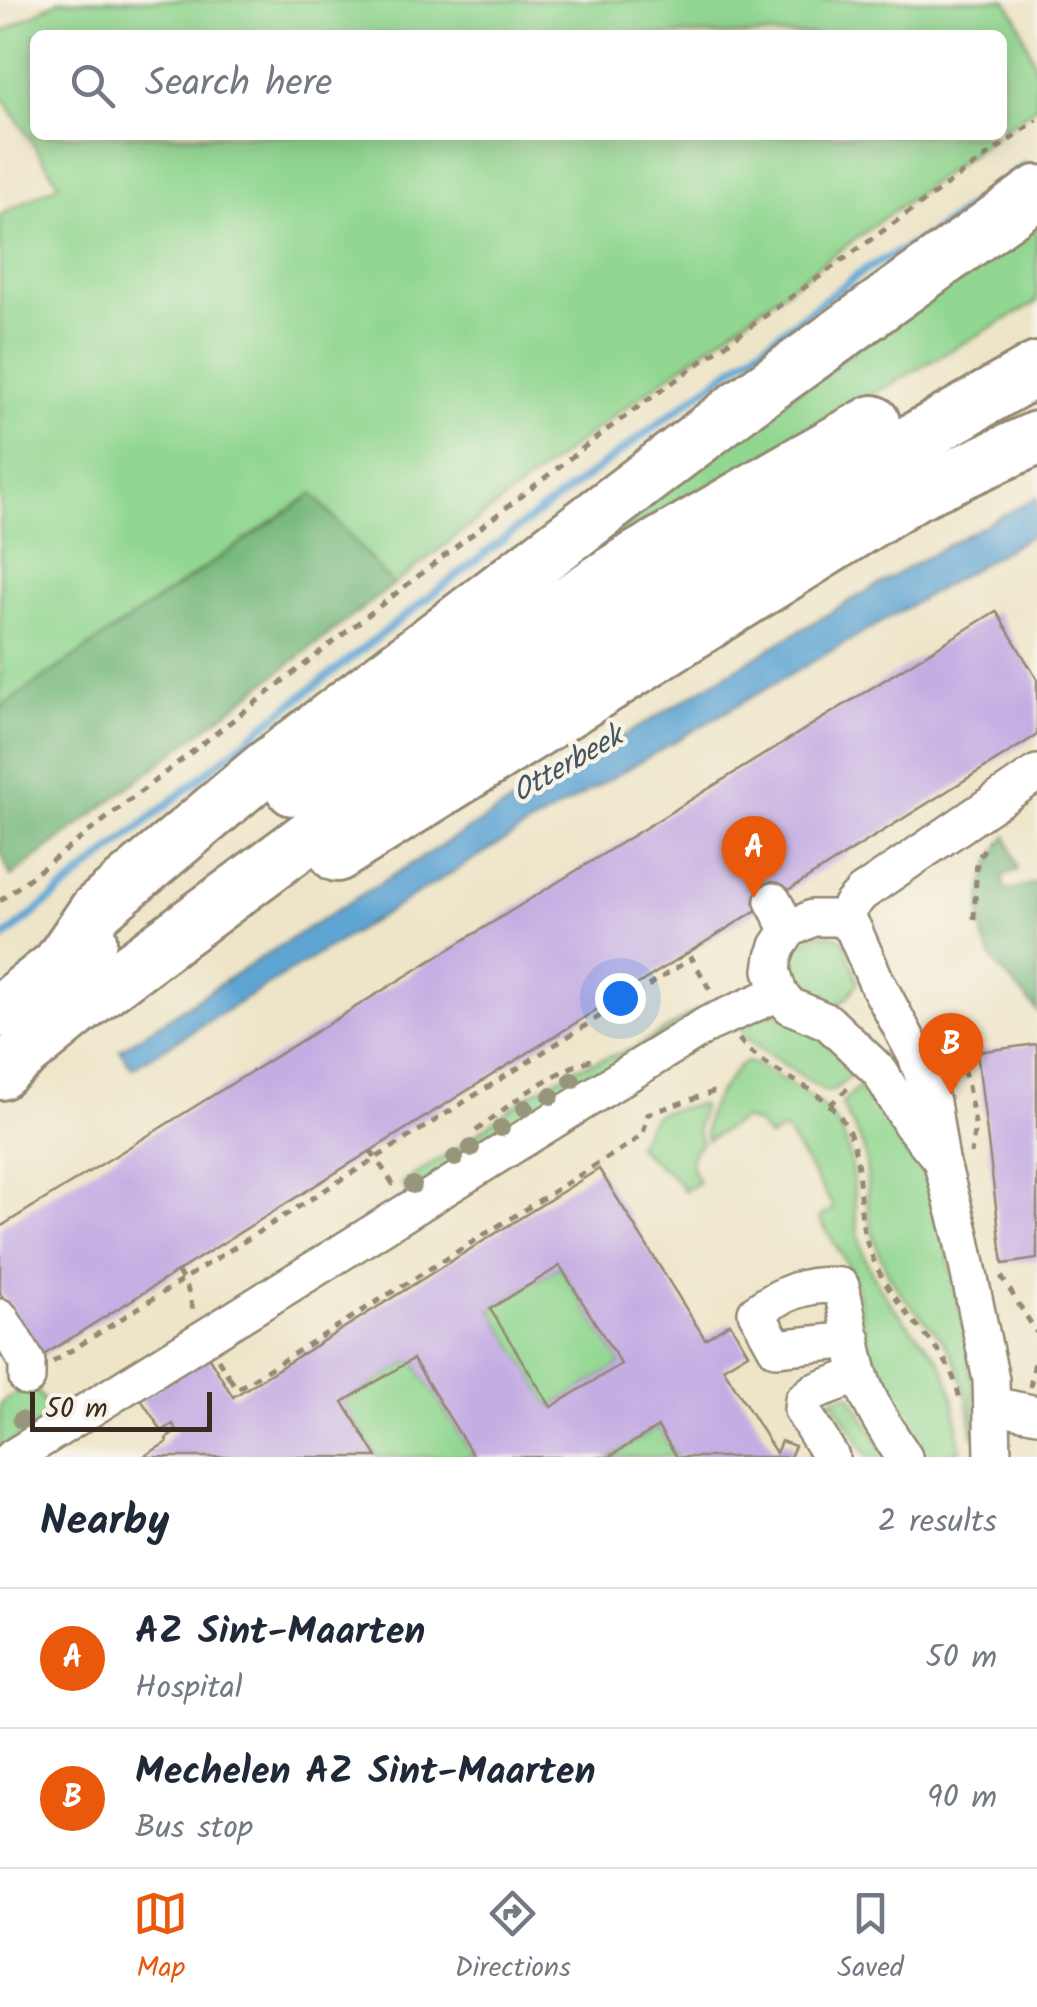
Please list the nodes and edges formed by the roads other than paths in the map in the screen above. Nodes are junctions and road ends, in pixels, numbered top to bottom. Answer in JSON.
{"nodes":[{"id":1,"x":1037,"y":192,"type":"edge"},
{"id":2,"x":1037,"y":333,"type":"edge"},
{"id":3,"x":1037,"y":370,"type":"edge"},
{"id":4,"x":1037,"y":438,"type":"edge"},
{"id":5,"x":1037,"y":772,"type":"edge"},
{"id":6,"x":843,"y":920,"type":"junction"},
{"id":7,"x":77,"y":979,"type":"junction"},
{"id":8,"x":876,"y":981,"type":"junction"},
{"id":9,"x":778,"y":993,"type":"junction"},
{"id":10,"x":0,"y":1011,"type":"edge"},
{"id":11,"x":828,"y":1022,"type":"junction"},
{"id":12,"x":0,"y":1073,"type":"edge"},
{"id":13,"x":956,"y":1159,"type":"junction"},
{"id":14,"x":0,"y":1317,"type":"edge"},
{"id":15,"x":852,"y":1340,"type":"dead end"},
{"id":16,"x":860,"y":1374,"type":"junction"},
{"id":17,"x":28,"y":1378,"type":"road end"},
{"id":18,"x":977,"y":1408,"type":"junction"},
{"id":19,"x":1037,"y":1414,"type":"edge"},
{"id":20,"x":14,"y":1457,"type":"edge"},
{"id":21,"x":831,"y":1457,"type":"edge"},
{"id":22,"x":904,"y":1457,"type":"edge"},
{"id":23,"x":992,"y":1457,"type":"edge"}],
"edges":[{"from":1,"to":7,"type":"highway"},
{"from":2,"to":7,"type":"highway"},
{"from":3,"to":7,"type":"highway"},
{"from":4,"to":7,"type":"highway"},
{"from":5,"to":6,"type":"lane"},
{"from":6,"to":8,"type":"lane"},
{"from":6,"to":9,"type":"lane"},
{"from":7,"to":10,"type":"highway"},
{"from":7,"to":12,"type":"highway"},
{"from":8,"to":11,"type":"lane"},
{"from":8,"to":13,"type":"lane"},
{"from":9,"to":11,"type":"lane"},
{"from":9,"to":20,"type":"lane"},
{"from":11,"to":13,"type":"lane"},
{"from":13,"to":18,"type":"lane"},
{"from":14,"to":17,"type":"lane"},
{"from":15,"to":16,"type":"lane"},
{"from":16,"to":21,"type":"lane"},
{"from":16,"to":22,"type":"lane"},
{"from":18,"to":19,"type":"lane"},
{"from":18,"to":23,"type":"lane"}]}
